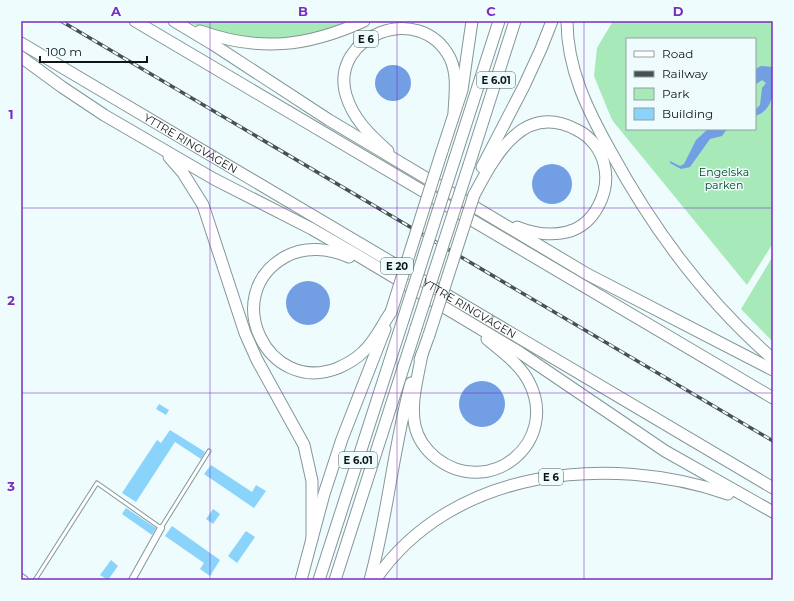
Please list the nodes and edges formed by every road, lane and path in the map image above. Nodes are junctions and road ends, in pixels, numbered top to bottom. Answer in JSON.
{"nodes":[{"id":1,"x":135,"y":21,"type":"edge"},
{"id":2,"x":174,"y":21,"type":"edge"},
{"id":3,"x":178,"y":21,"type":"edge"},
{"id":4,"x":364,"y":21,"type":"edge"},
{"id":5,"x":472,"y":21,"type":"edge"},
{"id":6,"x":499,"y":21,"type":"edge"},
{"id":7,"x":515,"y":21,"type":"edge"},
{"id":8,"x":552,"y":21,"type":"edge"},
{"id":9,"x":567,"y":21,"type":"edge"},
{"id":10,"x":21,"y":43,"type":"edge"},
{"id":11,"x":21,"y":57,"type":"edge"},
{"id":12,"x":454,"y":112,"type":"junction"},
{"id":13,"x":146,"y":140,"type":"junction"},
{"id":14,"x":403,"y":165,"type":"junction"},
{"id":15,"x":482,"y":174,"type":"junction"},
{"id":16,"x":496,"y":219,"type":"junction"},
{"id":17,"x":388,"y":274,"type":"junction"},
{"id":18,"x":391,"y":312,"type":"junction"},
{"id":19,"x":461,"y":318,"type":"junction"},
{"id":20,"x":422,"y":354,"type":"junction"},
{"id":21,"x":773,"y":359,"type":"edge"},
{"id":22,"x":773,"y":370,"type":"edge"},
{"id":23,"x":773,"y":398,"type":"edge"},
{"id":24,"x":209,"y":451,"type":"dead end"},
{"id":25,"x":773,"y":488,"type":"edge"},
{"id":26,"x":757,"y":505,"type":"junction"},
{"id":27,"x":773,"y":512,"type":"edge"},
{"id":28,"x":161,"y":528,"type":"junction"},
{"id":29,"x":312,"y":539,"type":"junction"},
{"id":30,"x":21,"y":578,"type":"edge"},
{"id":31,"x":24,"y":580,"type":"edge"},
{"id":32,"x":35,"y":580,"type":"edge"},
{"id":33,"x":132,"y":580,"type":"edge"},
{"id":34,"x":301,"y":580,"type":"edge"},
{"id":35,"x":319,"y":580,"type":"edge"},
{"id":36,"x":335,"y":580,"type":"edge"},
{"id":37,"x":370,"y":580,"type":"edge"},
{"id":38,"x":375,"y":580,"type":"edge"}],
"edges":[{"from":1,"to":23,"type":"highway"},
{"from":2,"to":14,"type":"highway"},
{"from":3,"to":4,"type":"highway"},
{"from":5,"to":12,"type":"highway"},
{"from":6,"to":35,"type":"highway","number":"E 6.01","bridge":true},
{"from":7,"to":36,"type":"highway","number":"E 6.01","bridge":true},
{"from":8,"to":15,"type":"highway"},
{"from":9,"to":21,"type":"highway"},
{"from":10,"to":25,"type":"highway","name":"YTTRE RINGVÄGEN","number":"E 20"},
{"from":11,"to":13,"type":"highway"},
{"from":12,"to":14,"type":"highway","number":"E 6"},
{"from":12,"to":18,"type":"highway","number":"E 6","bridge":true},
{"from":13,"to":17,"type":"highway"},
{"from":13,"to":29,"type":"highway"},
{"from":14,"to":16,"type":"highway","number":"E 6"},
{"from":15,"to":16,"type":"highway"},
{"from":15,"to":20,"type":"highway","bridge":true},
{"from":16,"to":22,"type":"highway","number":"E 6"},
{"from":17,"to":18,"type":"highway"},
{"from":17,"to":19,"type":"highway"},
{"from":18,"to":29,"type":"highway","number":"E 6"},
{"from":19,"to":20,"type":"highway"},
{"from":19,"to":26,"type":"highway"},
{"from":20,"to":37,"type":"highway"},
{"from":24,"to":28,"type":"lane"},
{"from":26,"to":27,"type":"highway","number":"E 6"},
{"from":26,"to":38,"type":"highway","number":"E 6"},
{"from":28,"to":32,"type":"lane"},
{"from":28,"to":33,"type":"street"},
{"from":29,"to":34,"type":"highway","number":"E 6"},
{"from":30,"to":31,"type":"street"}]}
